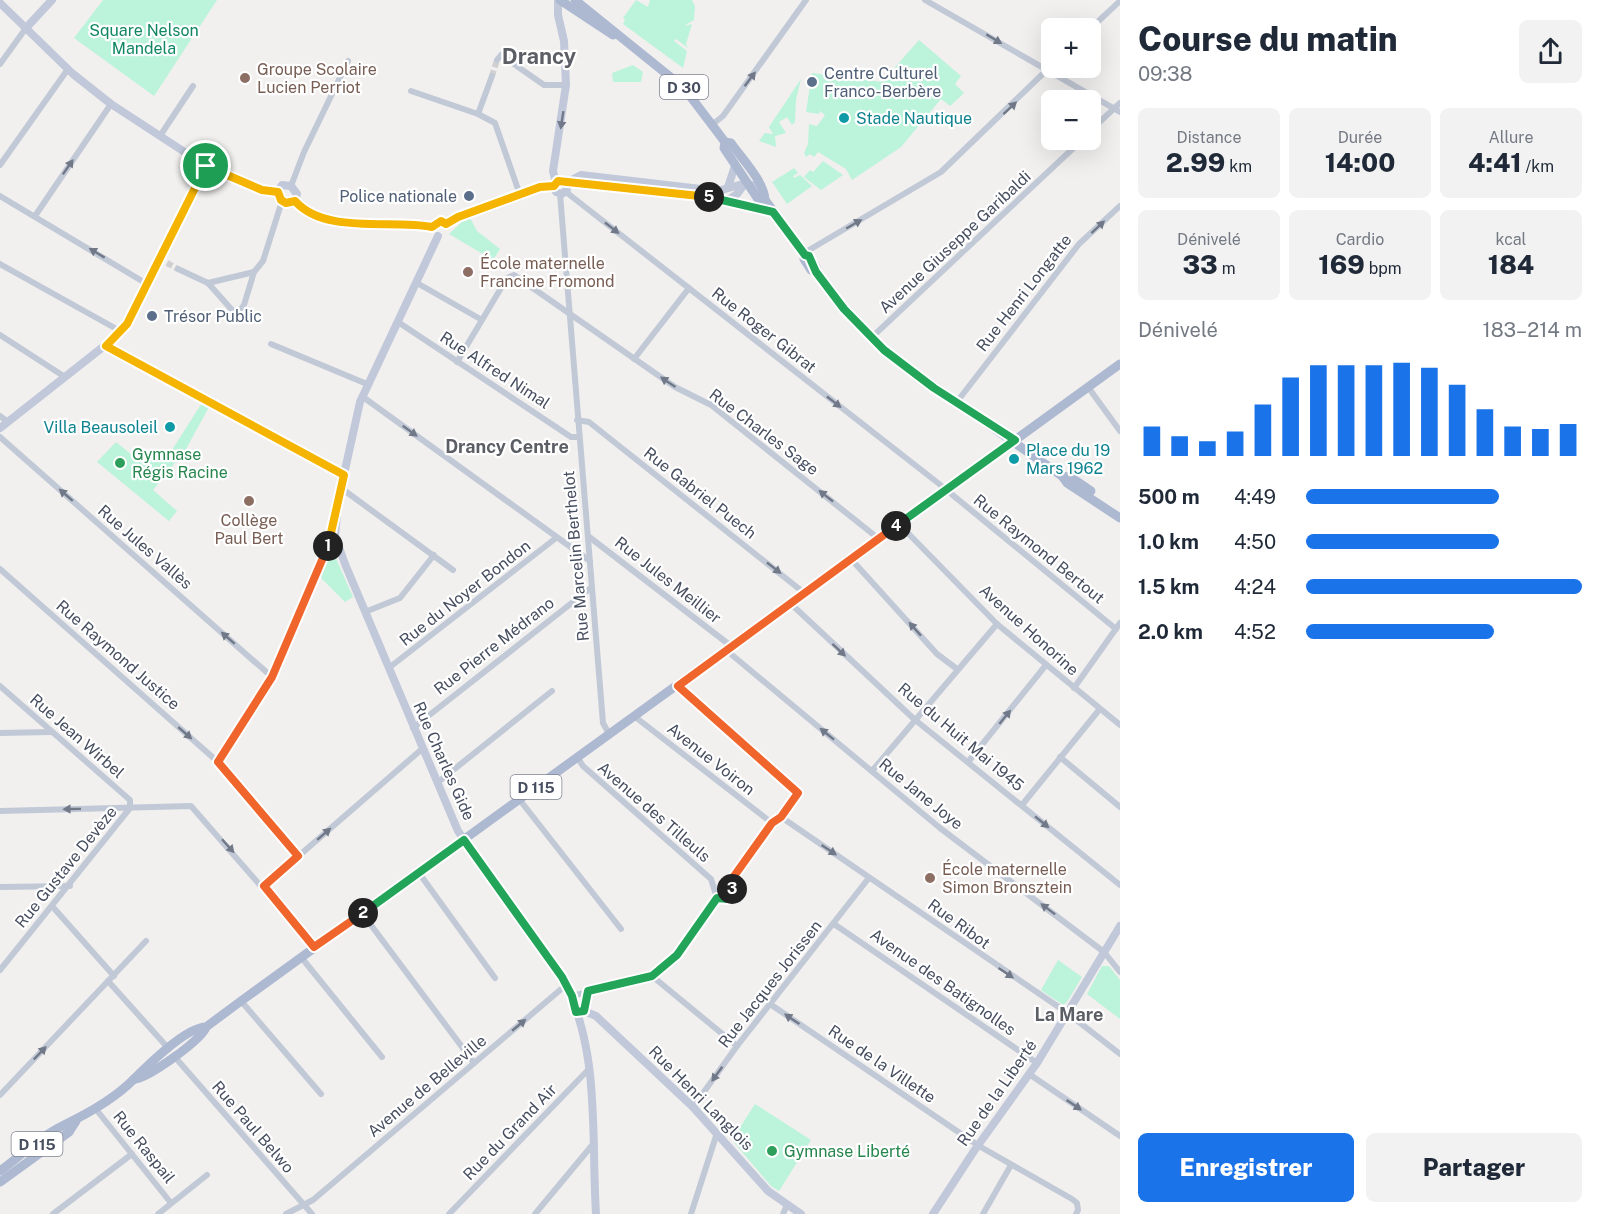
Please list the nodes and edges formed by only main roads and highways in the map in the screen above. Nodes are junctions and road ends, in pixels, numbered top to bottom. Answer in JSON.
{"nodes":[{"id":1,"x":52,"y":0,"type":"edge"},
{"id":2,"x":559,"y":0,"type":"edge"},
{"id":3,"x":575,"y":0,"type":"edge"},
{"id":4,"x":0,"y":3,"type":"edge"},
{"id":5,"x":26,"y":28,"type":"junction"},
{"id":6,"x":630,"y":46,"type":"junction"},
{"id":7,"x":725,"y":142,"type":"junction"},
{"id":8,"x":206,"y":166,"type":"junction"},
{"id":9,"x":735,"y":166,"type":"junction"},
{"id":10,"x":748,"y":168,"type":"junction"},
{"id":11,"x":220,"y":173,"type":"junction"},
{"id":12,"x":199,"y":180,"type":"junction"},
{"id":13,"x":746,"y":183,"type":"junction"},
{"id":14,"x":555,"y":184,"type":"junction"},
{"id":15,"x":728,"y":187,"type":"junction"},
{"id":16,"x":762,"y":189,"type":"junction"},
{"id":17,"x":564,"y":190,"type":"junction"},
{"id":18,"x":278,"y":192,"type":"junction"},
{"id":19,"x":728,"y":200,"type":"junction"},
{"id":20,"x":765,"y":200,"type":"junction"},
{"id":21,"x":295,"y":201,"type":"junction"},
{"id":22,"x":773,"y":212,"type":"junction"},
{"id":23,"x":446,"y":224,"type":"junction"},
{"id":24,"x":432,"y":227,"type":"junction"},
{"id":25,"x":438,"y":236,"type":"junction"},
{"id":26,"x":1120,"y":364,"type":"edge"},
{"id":27,"x":0,"y":428,"type":"edge"},
{"id":28,"x":1015,"y":440,"type":"junction"},
{"id":29,"x":1062,"y":476,"type":"junction"},
{"id":30,"x":1120,"y":512,"type":"edge"},
{"id":31,"x":1120,"y":518,"type":"edge"},
{"id":32,"x":464,"y":840,"type":"junction"},
{"id":33,"x":1120,"y":926,"type":"edge"},
{"id":34,"x":580,"y":1011,"type":"junction"},
{"id":35,"x":76,"y":1121,"type":"junction"},
{"id":36,"x":0,"y":1171,"type":"edge"},
{"id":37,"x":0,"y":1182,"type":"edge"},
{"id":38,"x":596,"y":1214,"type":"edge"},
{"id":39,"x":801,"y":1214,"type":"edge"},
{"id":40,"x":933,"y":1214,"type":"edge"}],
"edges":[{"from":1,"to":5,"type":"main road"},
{"from":2,"to":6,"type":"main road","number":"D 30"},
{"from":2,"to":14,"type":"main road","one_way":true},
{"from":3,"to":6,"type":"main road","number":"D 30"},
{"from":4,"to":5,"type":"main road"},
{"from":5,"to":8,"type":"main road"},
{"from":6,"to":7,"type":"main road","number":"D 30"},
{"from":7,"to":9,"type":"main road","number":"D 30"},
{"from":7,"to":10,"type":"main road","number":"D 30"},
{"from":8,"to":11,"type":"main road"},
{"from":8,"to":12,"type":"main road"},
{"from":9,"to":13,"type":"main road","number":"D 30"},
{"from":9,"to":15,"type":"main road"},
{"from":10,"to":13,"type":"main road"},
{"from":10,"to":16,"type":"main road","number":"D 30"},
{"from":11,"to":12,"type":"main road"},
{"from":11,"to":18,"type":"main road"},
{"from":12,"to":27,"type":"main road"},
{"from":13,"to":15,"type":"main road"},
{"from":13,"to":16,"type":"main road"},
{"from":13,"to":19,"type":"main road"},
{"from":13,"to":20,"type":"main road","number":"D 30"},
{"from":14,"to":17,"type":"main road"},
{"from":14,"to":23,"type":"main road"},
{"from":15,"to":17,"type":"main road"},
{"from":16,"to":20,"type":"main road","number":"D 30"},
{"from":17,"to":19,"type":"main road"},
{"from":18,"to":21,"type":"main road"},
{"from":18,"to":21,"type":"main road"},
{"from":19,"to":22,"type":"main road"},
{"from":20,"to":22,"type":"main road","number":"D 30"},
{"from":21,"to":24,"type":"main road"},
{"from":22,"to":28,"type":"main road","number":"D 30"},
{"from":23,"to":24,"type":"main road"},
{"from":23,"to":25,"type":"main road"},
{"from":24,"to":25,"type":"main road"},
{"from":25,"to":32,"type":"main road","name":"Rue Charles Gide"},
{"from":26,"to":28,"type":"main road","number":"D 115"},
{"from":28,"to":29,"type":"main road","number":"D 30"},
{"from":28,"to":32,"type":"main road","number":"D 115"},
{"from":29,"to":30,"type":"main road","number":"D 30"},
{"from":29,"to":31,"type":"main road"},
{"from":32,"to":34,"type":"main road","name":"Rue Charles Gide"},
{"from":32,"to":35,"type":"main road","number":"D 115"},
{"from":33,"to":40,"type":"main road","name":"Rue de la Liberté"},
{"from":34,"to":38,"type":"main road","name":"Rue Charles Gide"},
{"from":34,"to":39,"type":"main road","name":"Rue Henri Langlois"},
{"from":35,"to":36,"type":"main road","number":"D 115"},
{"from":35,"to":37,"type":"main road"}]}
